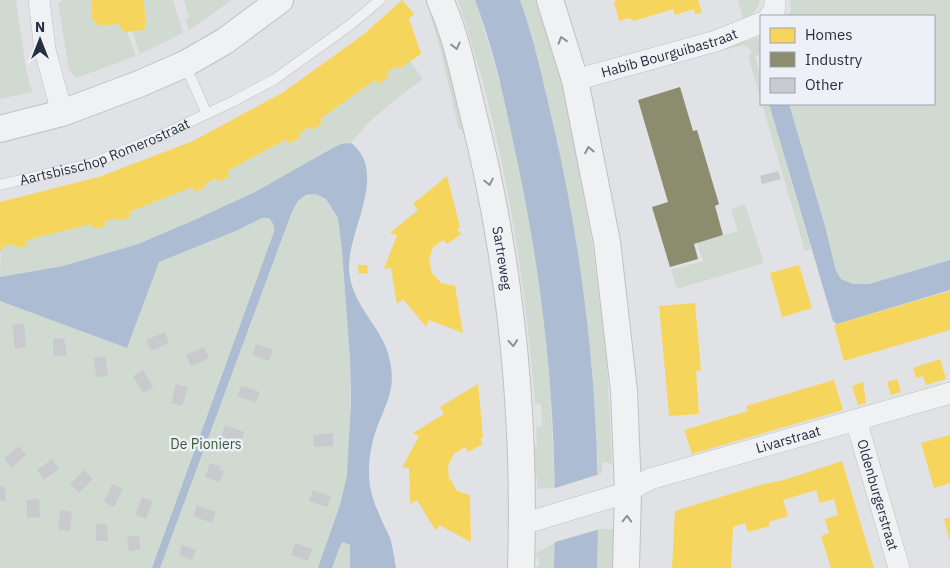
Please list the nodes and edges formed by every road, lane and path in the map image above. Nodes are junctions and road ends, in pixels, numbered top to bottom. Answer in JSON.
{"nodes":[{"id":1,"x":39,"y":0,"type":"edge"},
{"id":2,"x":280,"y":0,"type":"edge"},
{"id":3,"x":380,"y":0,"type":"edge"},
{"id":4,"x":440,"y":0,"type":"edge"},
{"id":5,"x":550,"y":0,"type":"edge"},
{"id":6,"x":775,"y":0,"type":"edge"},
{"id":7,"x":771,"y":15,"type":"edge"},
{"id":8,"x":760,"y":23,"type":"edge"},
{"id":9,"x":184,"y":64,"type":"junction"},
{"id":10,"x":575,"y":80,"type":"junction"},
{"id":11,"x":62,"y":113,"type":"junction"},
{"id":12,"x":207,"y":114,"type":"junction"},
{"id":13,"x":0,"y":129,"type":"edge"},
{"id":14,"x":0,"y":185,"type":"edge"},
{"id":15,"x":950,"y":393,"type":"edge"},
{"id":16,"x":856,"y":420,"type":"junction"},
{"id":17,"x":618,"y":494,"type":"junction"},
{"id":18,"x":529,"y":522,"type":"junction"},
{"id":19,"x":522,"y":568,"type":"edge"},
{"id":20,"x":626,"y":568,"type":"edge"},
{"id":21,"x":899,"y":568,"type":"edge"}],
"edges":[{"from":1,"to":11,"type":"street"},
{"from":2,"to":9,"type":"street"},
{"from":3,"to":12,"type":"lane","name":"Aartsbisschop Romerostraat"},
{"from":4,"to":18,"type":"street","name":"Sartreweg","one_way":true},
{"from":10,"to":5,"type":"street","one_way":true},
{"from":6,"to":7,"type":"street"},
{"from":8,"to":10,"type":"street","name":"Habib Bourguibastraat"},
{"from":9,"to":11,"type":"street"},
{"from":9,"to":12,"type":"lane","name":"Aartsbisschop Romerostraat"},
{"from":17,"to":10,"type":"street","one_way":true},
{"from":11,"to":13,"type":"street"},
{"from":12,"to":14,"type":"lane","name":"Aartsbisschop Romerostraat"},
{"from":15,"to":16,"type":"street","name":"Livarstraat"},
{"from":16,"to":17,"type":"street","name":"Livarstraat"},
{"from":16,"to":21,"type":"street","name":"Oldenburgerstraat"},
{"from":17,"to":18,"type":"street"},
{"from":20,"to":17,"type":"street","one_way":true},
{"from":18,"to":19,"type":"street","name":"Sartreweg"}]}
